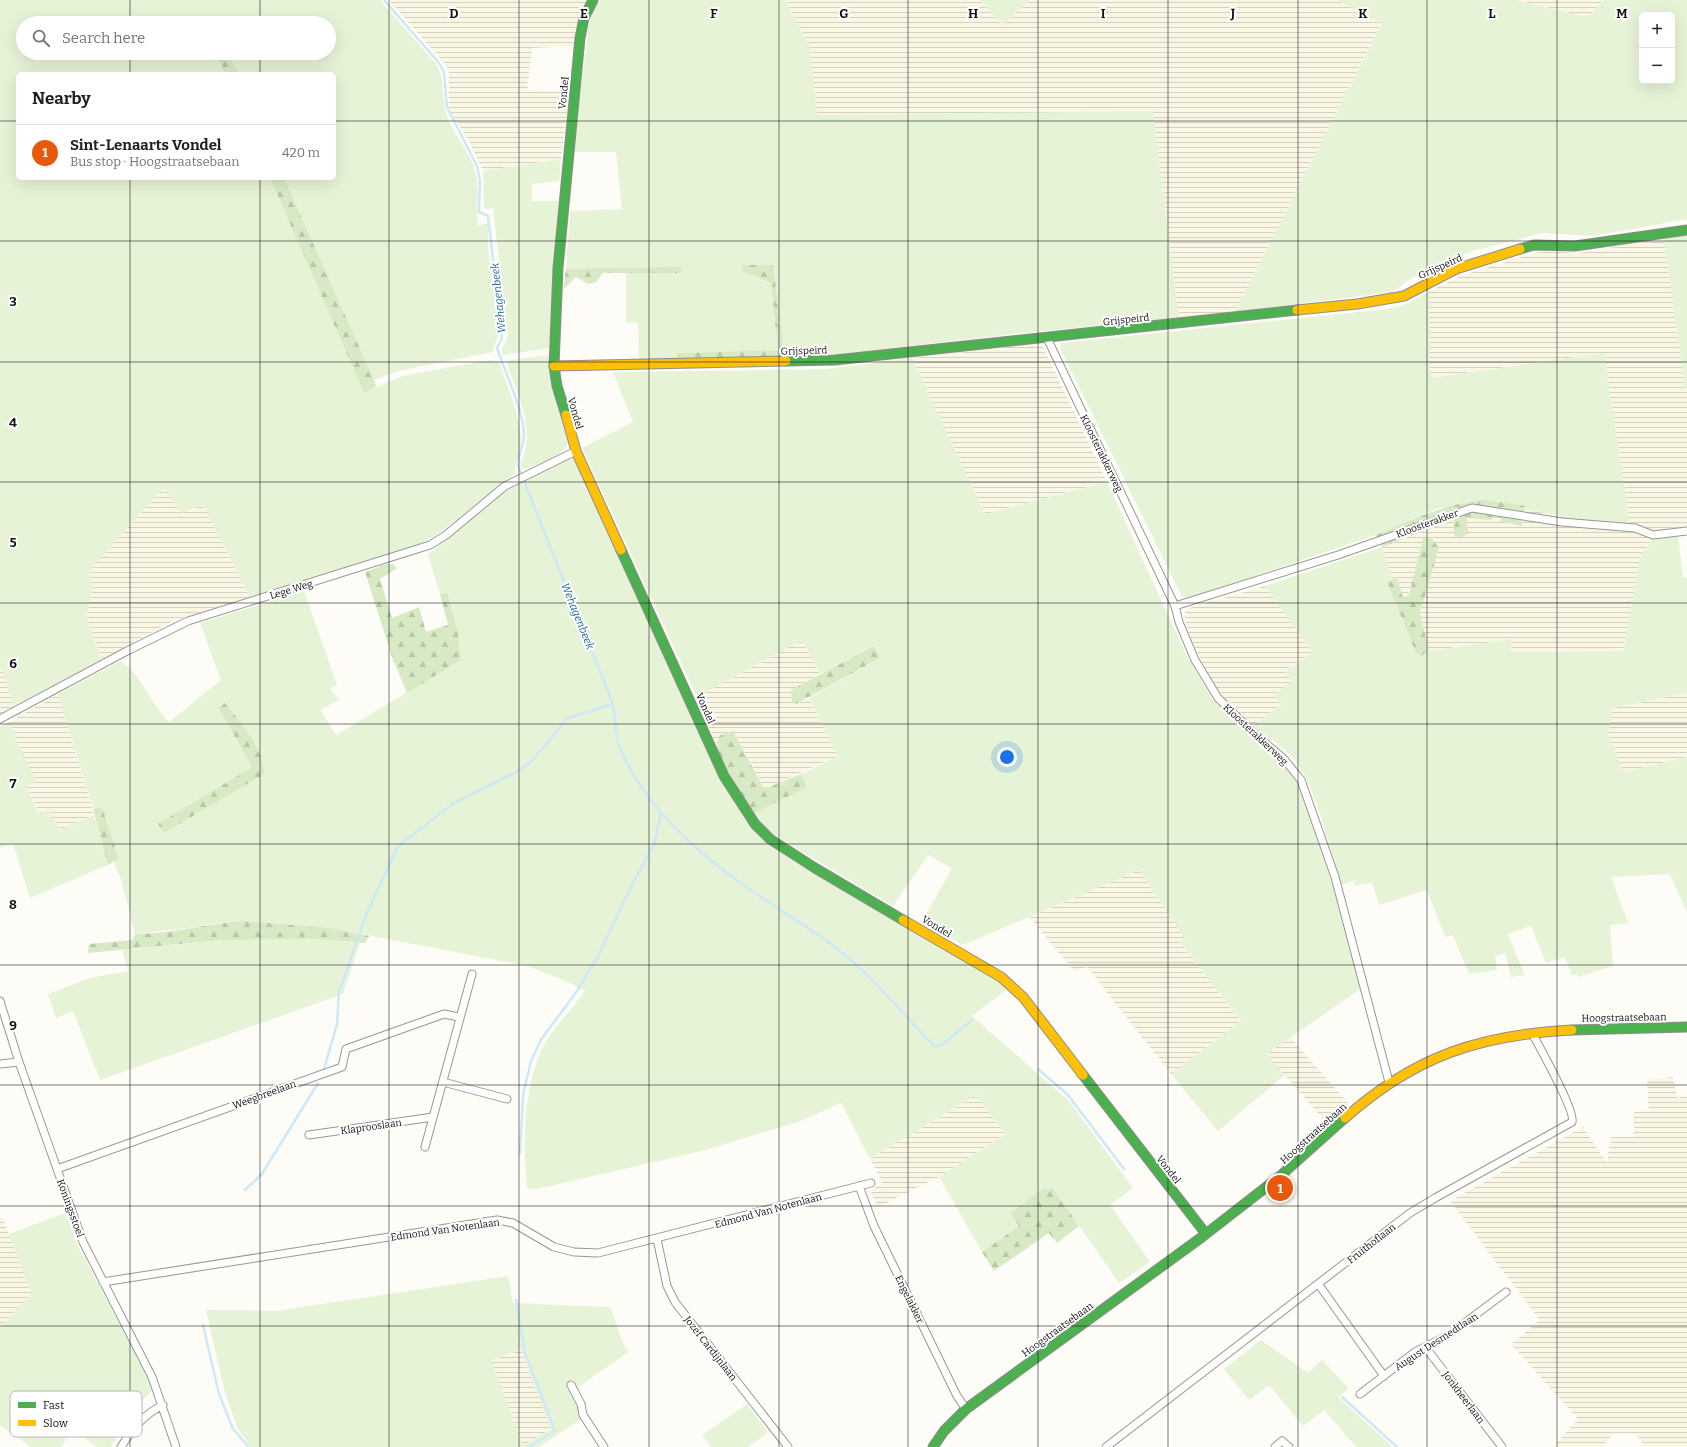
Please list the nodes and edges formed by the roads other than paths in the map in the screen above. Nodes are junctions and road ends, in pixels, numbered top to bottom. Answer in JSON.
{"nodes":[{"id":1,"x":593,"y":0,"type":"edge"},
{"id":2,"x":1687,"y":230,"type":"edge"},
{"id":3,"x":1047,"y":338,"type":"junction"},
{"id":4,"x":554,"y":366,"type":"junction"},
{"id":5,"x":576,"y":451,"type":"junction"},
{"id":6,"x":1687,"y":531,"type":"edge"},
{"id":7,"x":1175,"y":606,"type":"junction"},
{"id":8,"x":0,"y":719,"type":"edge"},
{"id":9,"x":472,"y":974,"type":"dead end"},
{"id":10,"x":0,"y":1001,"type":"edge"},
{"id":11,"x":459,"y":1017,"type":"junction"},
{"id":12,"x":1687,"y":1027,"type":"edge"},
{"id":13,"x":1532,"y":1033,"type":"junction"},
{"id":14,"x":19,"y":1062,"type":"junction"},
{"id":15,"x":0,"y":1064,"type":"edge"},
{"id":16,"x":442,"y":1082,"type":"junction"},
{"id":17,"x":1389,"y":1082,"type":"junction"},
{"id":18,"x":508,"y":1099,"type":"dead end"},
{"id":19,"x":433,"y":1117,"type":"junction"},
{"id":20,"x":309,"y":1135,"type":"dead end"},
{"id":21,"x":426,"y":1147,"type":"dead end"},
{"id":22,"x":57,"y":1169,"type":"junction"},
{"id":23,"x":871,"y":1183,"type":"dead end"},
{"id":24,"x":859,"y":1186,"type":"junction"},
{"id":25,"x":1206,"y":1234,"type":"junction"},
{"id":26,"x":657,"y":1239,"type":"junction"},
{"id":27,"x":103,"y":1282,"type":"junction"},
{"id":28,"x":1319,"y":1285,"type":"junction"},
{"id":29,"x":1506,"y":1292,"type":"dead end"},
{"id":30,"x":1426,"y":1348,"type":"junction"},
{"id":31,"x":1384,"y":1376,"type":"junction"},
{"id":32,"x":571,"y":1385,"type":"dead end"},
{"id":33,"x":1360,"y":1394,"type":"dead end"},
{"id":34,"x":163,"y":1405,"type":"junction"},
{"id":35,"x":966,"y":1409,"type":"junction"},
{"id":36,"x":142,"y":1417,"type":"edge"},
{"id":37,"x":128,"y":1437,"type":"edge"},
{"id":38,"x":121,"y":1447,"type":"edge"},
{"id":39,"x":176,"y":1447,"type":"edge"},
{"id":40,"x":604,"y":1447,"type":"edge"},
{"id":41,"x":788,"y":1447,"type":"edge"},
{"id":42,"x":933,"y":1447,"type":"edge"},
{"id":43,"x":1106,"y":1447,"type":"edge"},
{"id":44,"x":1275,"y":1447,"type":"edge"},
{"id":45,"x":1289,"y":1447,"type":"edge"},
{"id":46,"x":1502,"y":1447,"type":"edge"}],
"edges":[{"from":1,"to":4,"type":"street","name":"Vondel"},
{"from":2,"to":3,"type":"street","name":"Grijspeird"},
{"from":3,"to":4,"type":"street","name":"Grijspeird"},
{"from":3,"to":7,"type":"street","name":"Kloosterakkerweg"},
{"from":4,"to":5,"type":"street","name":"Vondel"},
{"from":5,"to":8,"type":"street","name":"Lege Weg"},
{"from":5,"to":25,"type":"street","name":"Vondel"},
{"from":6,"to":7,"type":"street","name":"Kloosterakker"},
{"from":7,"to":17,"type":"street","name":"Kloosterakkerweg"},
{"from":9,"to":11,"type":"street"},
{"from":10,"to":14,"type":"street","name":"Koningsstoel"},
{"from":11,"to":16,"type":"street"},
{"from":11,"to":22,"type":"street","name":"Weegbreelaan"},
{"from":12,"to":13,"type":"street","name":"Hoogstraatsebaan"},
{"from":13,"to":17,"type":"street","name":"Hoogstraatsebaan"},
{"from":13,"to":28,"type":"street","name":"Fruithoflaan"},
{"from":14,"to":15,"type":"street"},
{"from":14,"to":22,"type":"street","name":"Koningsstoel"},
{"from":16,"to":18,"type":"street"},
{"from":16,"to":19,"type":"street"},
{"from":17,"to":25,"type":"street","name":"Hoogstraatsebaan"},
{"from":19,"to":20,"type":"street","name":"Klaprooslaan"},
{"from":19,"to":21,"type":"street"},
{"from":22,"to":27,"type":"street","name":"Koningsstoel"},
{"from":23,"to":24,"type":"street","name":"Edmond Van Notenlaan"},
{"from":24,"to":26,"type":"street","name":"Edmond Van Notenlaan"},
{"from":24,"to":35,"type":"street","name":"Engelakker"},
{"from":25,"to":35,"type":"street","name":"Hoogstraatsebaan"},
{"from":26,"to":27,"type":"street","name":"Edmond Van Notenlaan"},
{"from":26,"to":41,"type":"street","name":"Jozef Cardijnlaan"},
{"from":27,"to":34,"type":"street","name":"Koningsstoel"},
{"from":28,"to":31,"type":"street","name":"August Desmedtlaan"},
{"from":28,"to":43,"type":"street","name":"Fruithoflaan"},
{"from":29,"to":30,"type":"street","name":"August Desmedtlaan"},
{"from":30,"to":31,"type":"street","name":"August Desmedtlaan"},
{"from":30,"to":46,"type":"street","name":"Jonkheerlaan"},
{"from":31,"to":33,"type":"street","name":"August Desmedtlaan"},
{"from":32,"to":40,"type":"street"},
{"from":34,"to":36,"type":"street"},
{"from":34,"to":39,"type":"street","name":"Koningsstoel"},
{"from":35,"to":42,"type":"street","name":"Hoogstraatsebaan"},
{"from":37,"to":38,"type":"street"},
{"from":44,"to":45,"type":"street"}]}
